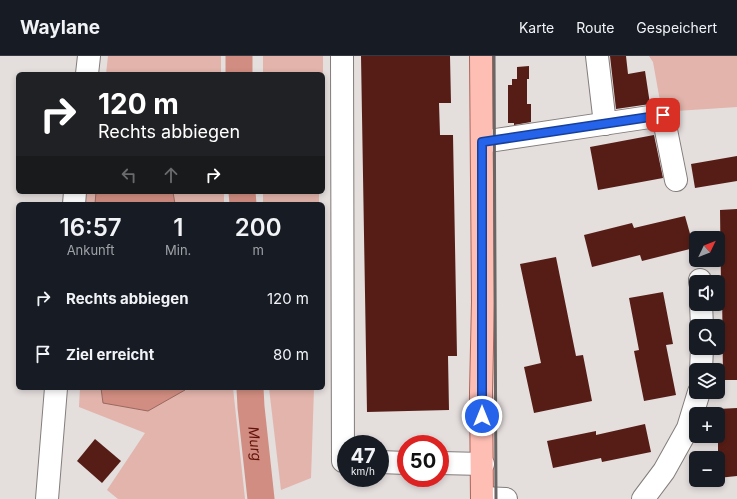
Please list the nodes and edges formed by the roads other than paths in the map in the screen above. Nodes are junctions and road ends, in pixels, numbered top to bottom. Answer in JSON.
{"nodes":[{"id":1,"x":89,"y":56,"type":"edge"},
{"id":2,"x":342,"y":56,"type":"edge"},
{"id":3,"x":481,"y":56,"type":"edge"},
{"id":4,"x":597,"y":56,"type":"edge"},
{"id":5,"x":87,"y":72,"type":"edge"},
{"id":6,"x":605,"y":124,"type":"junction"},
{"id":7,"x":482,"y":142,"type":"junction"},
{"id":8,"x":676,"y":180,"type":"dead end"},
{"id":9,"x":56,"y":390,"type":"edge"},
{"id":10,"x":697,"y":399,"type":"edge"},
{"id":11,"x":343,"y":435,"type":"edge"},
{"id":12,"x":449,"y":463,"type":"edge"},
{"id":13,"x":483,"y":464,"type":"junction"},
{"id":14,"x":482,"y":498,"type":"edge"},
{"id":15,"x":47,"y":499,"type":"edge"},
{"id":16,"x":506,"y":499,"type":"edge"},
{"id":17,"x":643,"y":499,"type":"edge"}],
"edges":[{"from":1,"to":5,"type":"street"},
{"from":2,"to":11,"type":"street"},
{"from":3,"to":7,"type":"main road"},
{"from":4,"to":6,"type":"street"},
{"from":6,"to":7,"type":"street"},
{"from":6,"to":8,"type":"street"},
{"from":7,"to":13,"type":"main road"},
{"from":9,"to":15,"type":"street"},
{"from":10,"to":17,"type":"street"},
{"from":12,"to":13,"type":"street"},
{"from":13,"to":14,"type":"main road"},
{"from":14,"to":16,"type":"street"}]}
